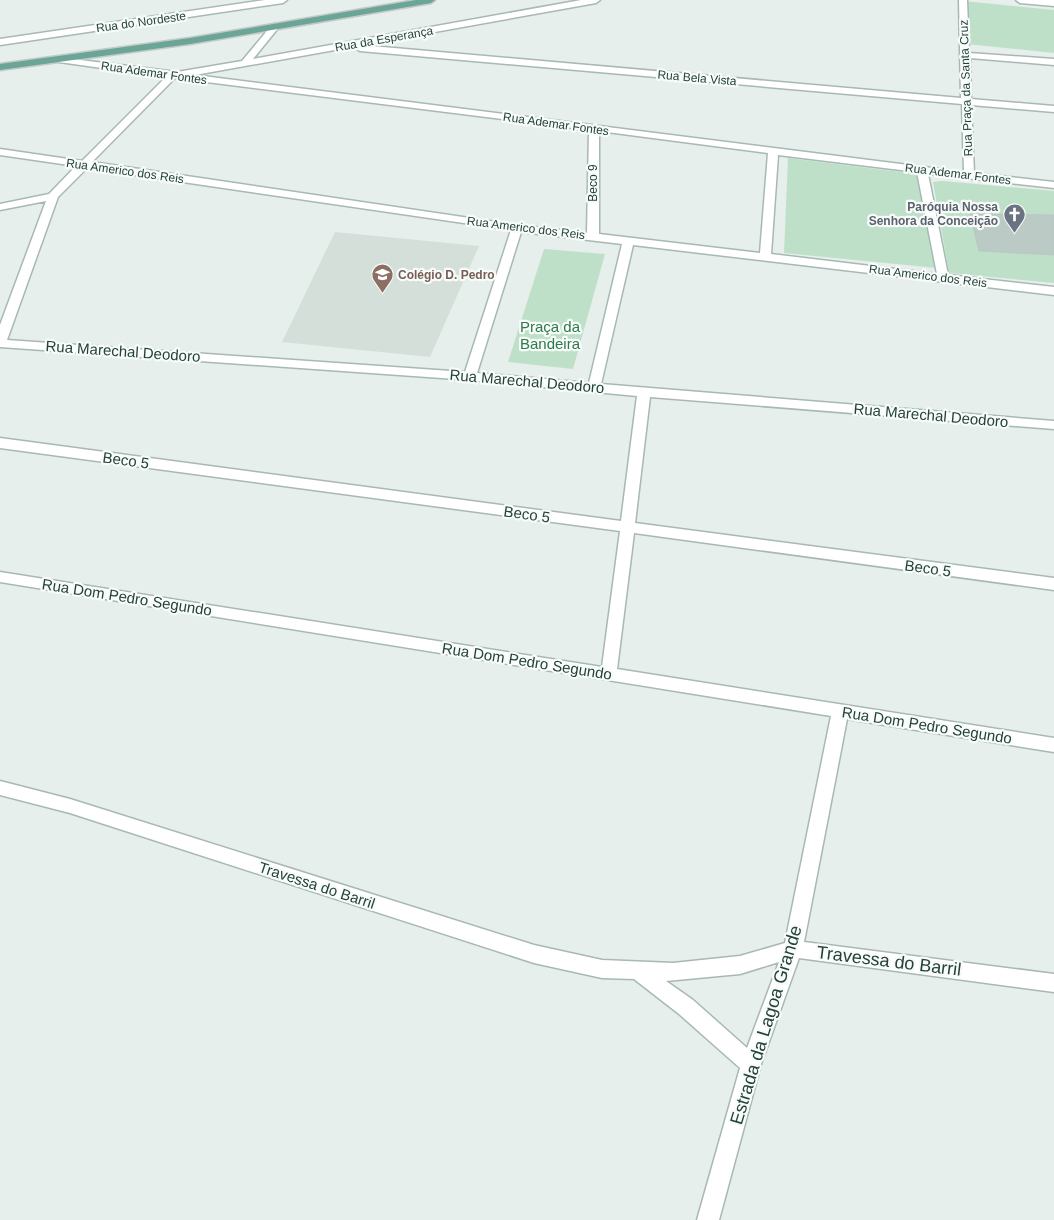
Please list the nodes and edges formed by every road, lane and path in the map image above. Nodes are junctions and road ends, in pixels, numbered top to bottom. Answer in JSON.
{"nodes":[{"id":1,"x":283,"y":0,"type":"edge"},
{"id":2,"x":431,"y":0,"type":"edge"},
{"id":3,"x":596,"y":0,"type":"edge"},
{"id":4,"x":963,"y":0,"type":"edge"},
{"id":5,"x":1020,"y":0,"type":"edge"},
{"id":6,"x":1054,"y":3,"type":"edge"},
{"id":7,"x":275,"y":27,"type":"junction"},
{"id":8,"x":0,"y":42,"type":"edge"},
{"id":9,"x":341,"y":47,"type":"junction"},
{"id":10,"x":965,"y":55,"type":"junction"},
{"id":11,"x":59,"y":59,"type":"junction"},
{"id":12,"x":1054,"y":62,"type":"edge"},
{"id":13,"x":244,"y":64,"type":"junction"},
{"id":14,"x":0,"y":67,"type":"edge"},
{"id":15,"x":172,"y":76,"type":"junction"},
{"id":16,"x":967,"y":102,"type":"junction"},
{"id":17,"x":1054,"y":108,"type":"edge"},
{"id":18,"x":594,"y":129,"type":"junction"},
{"id":19,"x":0,"y":152,"type":"edge"},
{"id":20,"x":773,"y":152,"type":"junction"},
{"id":21,"x":83,"y":166,"type":"junction"},
{"id":22,"x":922,"y":170,"type":"junction"},
{"id":23,"x":969,"y":176,"type":"junction"},
{"id":24,"x":1054,"y":185,"type":"edge"},
{"id":25,"x":53,"y":196,"type":"junction"},
{"id":26,"x":0,"y":207,"type":"edge"},
{"id":27,"x":517,"y":228,"type":"junction"},
{"id":28,"x":593,"y":237,"type":"junction"},
{"id":29,"x":628,"y":241,"type":"junction"},
{"id":30,"x":765,"y":257,"type":"junction"},
{"id":31,"x":943,"y":277,"type":"junction"},
{"id":32,"x":1053,"y":294,"type":"edge"},
{"id":33,"x":0,"y":342,"type":"edge"},
{"id":34,"x":470,"y":376,"type":"junction"},
{"id":35,"x":594,"y":387,"type":"junction"},
{"id":36,"x":644,"y":392,"type":"junction"},
{"id":37,"x":1054,"y":425,"type":"edge"},
{"id":38,"x":0,"y":443,"type":"edge"},
{"id":39,"x":628,"y":527,"type":"junction"},
{"id":40,"x":0,"y":577,"type":"edge"},
{"id":41,"x":1054,"y":584,"type":"edge"},
{"id":42,"x":609,"y":674,"type":"junction"},
{"id":43,"x":840,"y":711,"type":"junction"},
{"id":44,"x":1054,"y":745,"type":"edge"},
{"id":45,"x":0,"y":788,"type":"edge"},
{"id":46,"x":793,"y":949,"type":"junction"},
{"id":47,"x":637,"y":970,"type":"junction"},
{"id":48,"x":1054,"y":983,"type":"edge"},
{"id":49,"x":751,"y":1064,"type":"junction"},
{"id":50,"x":708,"y":1220,"type":"edge"}],
"edges":[{"from":1,"to":8,"type":"street","name":"Rua do Nordeste"},
{"from":2,"to":7,"type":"main road"},
{"from":3,"to":9,"type":"street","name":"Rua da Esperança"},
{"from":4,"to":10,"type":"street","name":"Rua Praça da Santa Cruz"},
{"from":5,"to":6,"type":"street"},
{"from":7,"to":11,"type":"main road"},
{"from":7,"to":13,"type":"street"},
{"from":9,"to":13,"type":"street","name":"Rua da Esperança"},
{"from":9,"to":16,"type":"street","name":"Rua Bela Vista"},
{"from":10,"to":12,"type":"street"},
{"from":10,"to":16,"type":"street","name":"Rua Praça da Santa Cruz"},
{"from":11,"to":14,"type":"main road"},
{"from":11,"to":15,"type":"street","name":"Rua Ademar Fontes"},
{"from":13,"to":15,"type":"street","name":"Rua da Esperança"},
{"from":15,"to":18,"type":"street","name":"Rua Ademar Fontes"},
{"from":15,"to":21,"type":"street"},
{"from":16,"to":17,"type":"street","name":"Rua Bela Vista"},
{"from":16,"to":23,"type":"street","name":"Rua Praça da Santa Cruz"},
{"from":18,"to":20,"type":"street","name":"Rua Ademar Fontes"},
{"from":18,"to":28,"type":"street","name":"Beco 9"},
{"from":19,"to":21,"type":"street","name":"Rua Americo dos Reis"},
{"from":20,"to":22,"type":"street","name":"Rua Ademar Fontes"},
{"from":20,"to":30,"type":"street"},
{"from":21,"to":25,"type":"street"},
{"from":21,"to":27,"type":"street","name":"Rua Americo dos Reis"},
{"from":22,"to":23,"type":"street","name":"Rua Ademar Fontes"},
{"from":22,"to":31,"type":"street"},
{"from":23,"to":24,"type":"street","name":"Rua Ademar Fontes"},
{"from":25,"to":26,"type":"street"},
{"from":25,"to":33,"type":"street"},
{"from":27,"to":28,"type":"street","name":"Rua Americo dos Reis"},
{"from":27,"to":34,"type":"street"},
{"from":28,"to":29,"type":"street","name":"Rua Americo dos Reis"},
{"from":29,"to":30,"type":"street","name":"Rua Americo dos Reis"},
{"from":29,"to":35,"type":"street"},
{"from":30,"to":31,"type":"street","name":"Rua Americo dos Reis"},
{"from":31,"to":32,"type":"street","name":"Rua Americo dos Reis"},
{"from":33,"to":34,"type":"street","name":"Rua Marechal Deodoro"},
{"from":34,"to":35,"type":"street","name":"Rua Marechal Deodoro"},
{"from":35,"to":36,"type":"street","name":"Rua Marechal Deodoro"},
{"from":36,"to":37,"type":"street","name":"Rua Marechal Deodoro"},
{"from":36,"to":39,"type":"street"},
{"from":38,"to":39,"type":"street","name":"Beco 5"},
{"from":39,"to":41,"type":"street","name":"Beco 5"},
{"from":39,"to":42,"type":"street"},
{"from":40,"to":42,"type":"street","name":"Rua Dom Pedro Segundo"},
{"from":42,"to":43,"type":"street","name":"Rua Dom Pedro Segundo"},
{"from":43,"to":44,"type":"street","name":"Rua Dom Pedro Segundo"},
{"from":43,"to":46,"type":"street","name":"Estrada da Lagoa Grande"},
{"from":45,"to":47,"type":"street","name":"Travessa do Barril"},
{"from":46,"to":47,"type":"street","name":"Travessa do Barril"},
{"from":46,"to":48,"type":"street","name":"Travessa do Barril"},
{"from":46,"to":49,"type":"street","name":"Estrada da Lagoa Grande"},
{"from":47,"to":49,"type":"street"},
{"from":49,"to":50,"type":"street","name":"Estrada da Lagoa Grande"}]}
